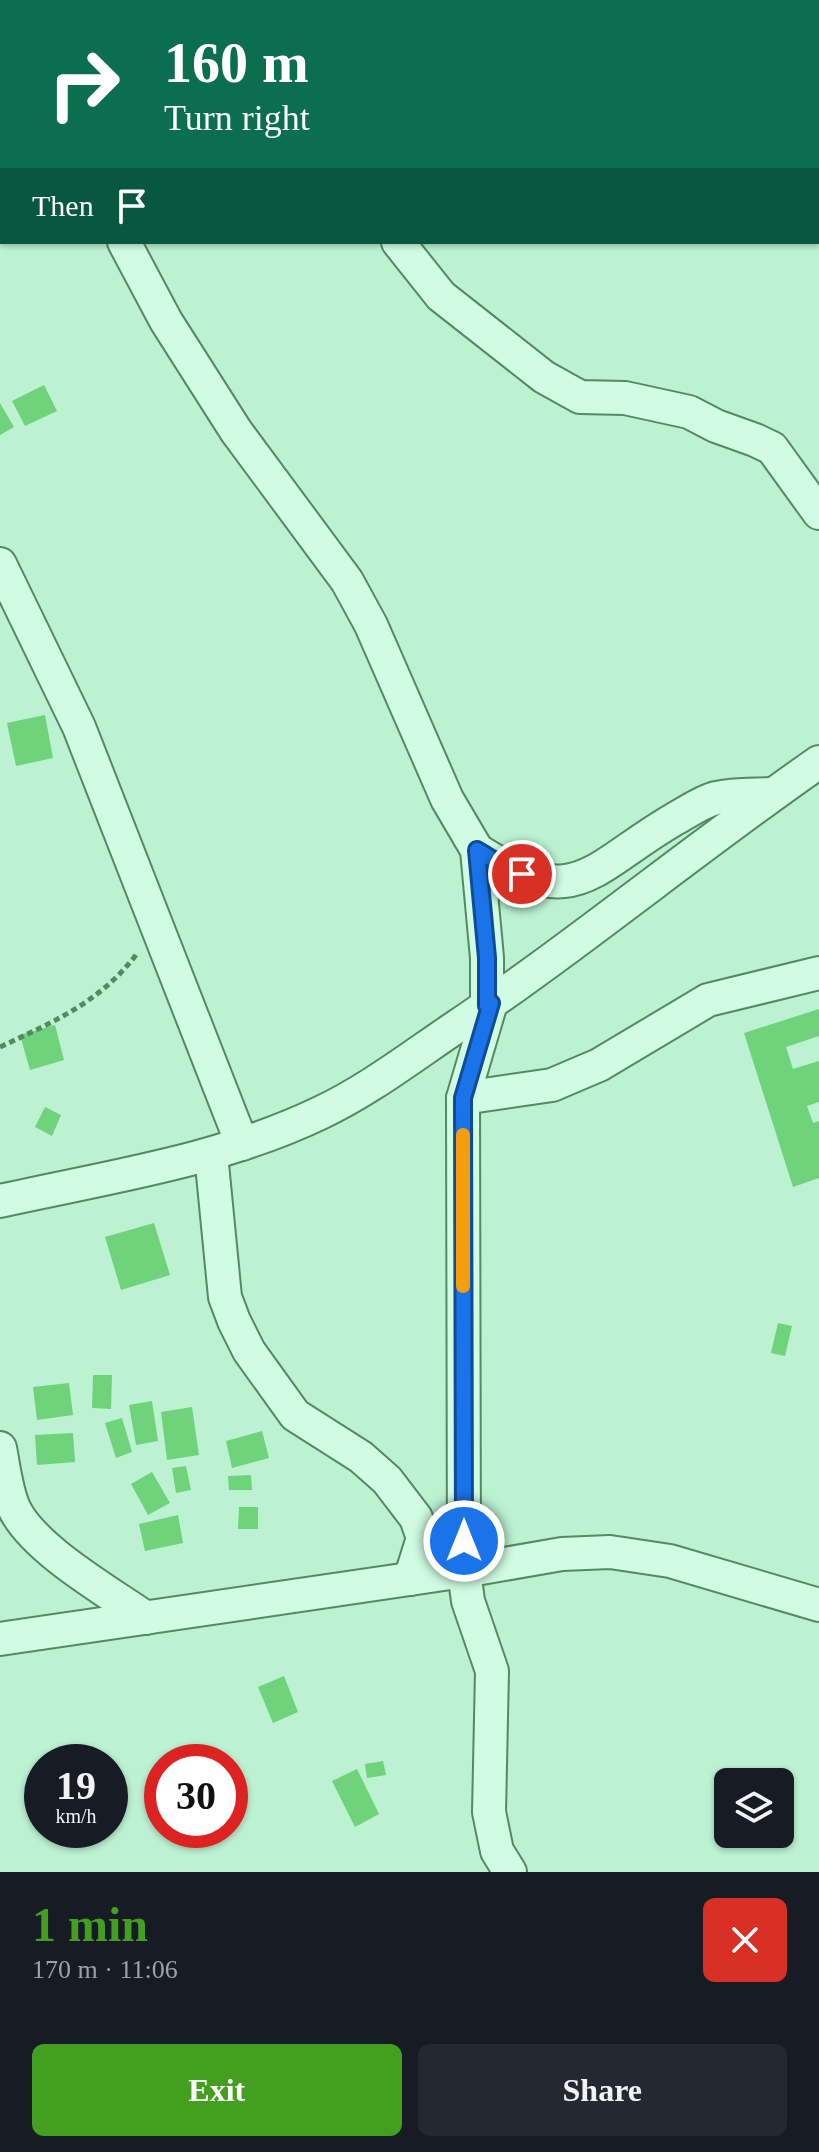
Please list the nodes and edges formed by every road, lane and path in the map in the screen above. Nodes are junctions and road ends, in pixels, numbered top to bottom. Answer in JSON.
{"nodes":[{"id":1,"x":125,"y":244,"type":"edge"},
{"id":2,"x":400,"y":244,"type":"edge"},
{"id":3,"x":819,"y":513,"type":"edge"},
{"id":4,"x":0,"y":564,"type":"edge"},
{"id":5,"x":819,"y":762,"type":"edge"},
{"id":6,"x":773,"y":794,"type":"junction"},
{"id":7,"x":477,"y":850,"type":"junction"},
{"id":8,"x":155,"y":918,"type":"junction"},
{"id":9,"x":819,"y":973,"type":"edge"},
{"id":10,"x":489,"y":1005,"type":"junction"},
{"id":11,"x":0,"y":1047,"type":"edge"},
{"id":12,"x":463,"y":1098,"type":"junction"},
{"id":13,"x":242,"y":1144,"type":"junction"},
{"id":14,"x":211,"y":1154,"type":"junction"},
{"id":15,"x":0,"y":1201,"type":"edge"},
{"id":16,"x":0,"y":1448,"type":"edge"},
{"id":17,"x":464,"y":1571,"type":"junction"},
{"id":18,"x":410,"y":1579,"type":"junction"},
{"id":19,"x":819,"y":1605,"type":"edge"},
{"id":20,"x":146,"y":1618,"type":"junction"},
{"id":21,"x":0,"y":1639,"type":"edge"},
{"id":22,"x":510,"y":1872,"type":"edge"}],
"edges":[{"from":1,"to":7,"type":"street"},
{"from":2,"to":3,"type":"street"},
{"from":4,"to":8,"type":"street"},
{"from":5,"to":6,"type":"street"},
{"from":6,"to":7,"type":"street"},
{"from":6,"to":10,"type":"street"},
{"from":7,"to":10,"type":"street"},
{"from":8,"to":11,"type":"path"},
{"from":8,"to":13,"type":"street"},
{"from":9,"to":12,"type":"street"},
{"from":10,"to":12,"type":"street"},
{"from":10,"to":13,"type":"street"},
{"from":12,"to":17,"type":"street"},
{"from":13,"to":14,"type":"street"},
{"from":14,"to":15,"type":"street"},
{"from":14,"to":18,"type":"street"},
{"from":16,"to":20,"type":"street"},
{"from":17,"to":18,"type":"street"},
{"from":17,"to":19,"type":"street"},
{"from":17,"to":22,"type":"street"},
{"from":18,"to":20,"type":"street"},
{"from":20,"to":21,"type":"street"}]}
